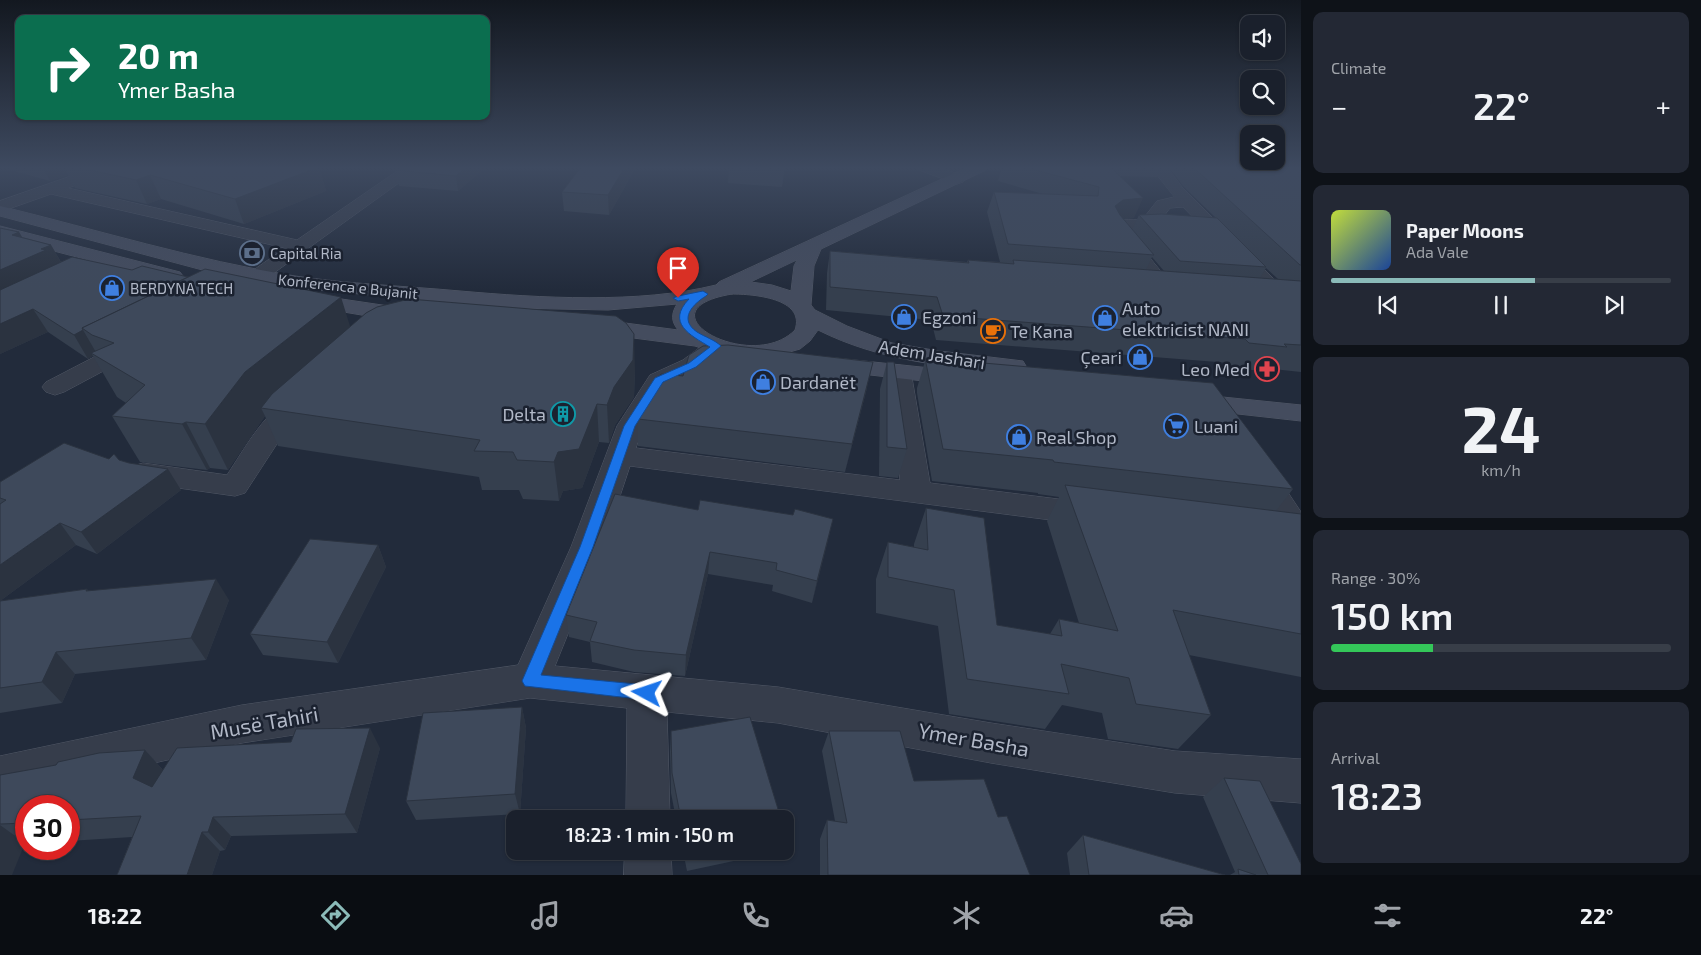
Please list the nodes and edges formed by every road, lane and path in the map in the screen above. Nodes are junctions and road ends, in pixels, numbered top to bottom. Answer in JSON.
{"nodes":[{"id":1,"x":6,"y":208,"type":"edge"},
{"id":2,"x":133,"y":208,"type":"edge"},
{"id":3,"x":355,"y":208,"type":"edge"},
{"id":4,"x":895,"y":208,"type":"edge"},
{"id":5,"x":1159,"y":208,"type":"edge"},
{"id":6,"x":1194,"y":208,"type":"edge"},
{"id":7,"x":0,"y":231,"type":"edge"},
{"id":8,"x":301,"y":246,"type":"junction"},
{"id":9,"x":813,"y":246,"type":"junction"},
{"id":10,"x":104,"y":259,"type":"junction"},
{"id":11,"x":78,"y":271,"type":"edge"},
{"id":12,"x":259,"y":275,"type":"junction"},
{"id":13,"x":1134,"y":284,"type":"edge"},
{"id":14,"x":240,"y":290,"type":"junction"},
{"id":15,"x":710,"y":292,"type":"junction"},
{"id":16,"x":1250,"y":293,"type":"edge"},
{"id":17,"x":1279,"y":295,"type":"junction"},
{"id":18,"x":1301,"y":297,"type":"edge"},
{"id":19,"x":214,"y":303,"type":"edge"},
{"id":20,"x":804,"y":311,"type":"junction"},
{"id":21,"x":418,"y":316,"type":"joint"},
{"id":22,"x":476,"y":319,"type":"edge"},
{"id":23,"x":543,"y":322,"type":"edge"},
{"id":24,"x":572,"y":324,"type":"edge"},
{"id":25,"x":375,"y":336,"type":"edge"},
{"id":26,"x":147,"y":339,"type":"edge"},
{"id":27,"x":710,"y":343,"type":"junction"},
{"id":28,"x":750,"y":352,"type":"junction"},
{"id":29,"x":899,"y":372,"type":"junction"},
{"id":30,"x":318,"y":386,"type":"edge"},
{"id":31,"x":55,"y":388,"type":"dead end"},
{"id":32,"x":1301,"y":396,"type":"edge"},
{"id":33,"x":1218,"y":405,"type":"junction"},
{"id":34,"x":1301,"y":413,"type":"edge"},
{"id":35,"x":1234,"y":430,"type":"edge"},
{"id":36,"x":1249,"y":455,"type":"edge"},
{"id":37,"x":620,"y":456,"type":"junction"},
{"id":38,"x":143,"y":472,"type":"edge"},
{"id":39,"x":917,"y":492,"type":"junction"},
{"id":40,"x":1114,"y":517,"type":"edge"},
{"id":41,"x":1293,"y":532,"type":"edge"},
{"id":42,"x":530,"y":681,"type":"junction"},
{"id":43,"x":647,"y":693,"type":"junction"},
{"id":44,"x":0,"y":777,"type":"edge"},
{"id":45,"x":1301,"y":781,"type":"edge"},
{"id":46,"x":648,"y":810,"type":"edge"},
{"id":47,"x":648,"y":860,"type":"edge"},
{"id":48,"x":648,"y":875,"type":"edge"}],
"edges":[{"from":1,"to":12,"type":"main road","name":"Konferenca e Bujanit"},
{"from":2,"to":8,"type":"street"},
{"from":3,"to":8,"type":"street"},
{"from":4,"to":9,"type":"main road"},
{"from":5,"to":13,"type":"street"},
{"from":6,"to":17,"type":"street"},
{"from":7,"to":10,"type":"main road","name":"Konferenca e Bujanit"},
{"from":8,"to":12,"type":"street"},
{"from":9,"to":15,"type":"main road"},
{"from":9,"to":20,"type":"main road"},
{"from":10,"to":11,"type":"street"},
{"from":10,"to":14,"type":"main road","name":"Konferenca e Bujanit"},
{"from":12,"to":14,"type":"street"},
{"from":12,"to":15,"type":"main road","name":"Konferenca e Bujanit"},
{"from":14,"to":19,"type":"street"},
{"from":14,"to":21,"type":"main road","name":"Konferenca e Bujanit"},
{"from":15,"to":20,"type":"main road","name":"Adem Jashari"},
{"from":15,"to":27,"type":"main road"},
{"from":16,"to":17,"type":"street"},
{"from":17,"to":18,"type":"street"},
{"from":20,"to":28,"type":"main road"},
{"from":20,"to":29,"type":"main road","name":"Adem Jashari"},
{"from":21,"to":25,"type":"street","name":"Konferenca e Bujanit"},
{"from":22,"to":23,"type":"main road"},
{"from":24,"to":27,"type":"main road"},
{"from":26,"to":31,"type":"street"},
{"from":27,"to":28,"type":"main road"},
{"from":27,"to":37,"type":"street"},
{"from":28,"to":29,"type":"main road","name":"Adem Jashari"},
{"from":29,"to":39,"type":"street"},
{"from":30,"to":38,"type":"street"},
{"from":32,"to":33,"type":"main road"},
{"from":33,"to":34,"type":"main road"},
{"from":33,"to":35,"type":"street"},
{"from":36,"to":41,"type":"street"},
{"from":37,"to":39,"type":"street"},
{"from":37,"to":42,"type":"street"},
{"from":39,"to":40,"type":"street"},
{"from":42,"to":43,"type":"street","name":"Ymer Basha"},
{"from":42,"to":44,"type":"street","name":"Musë Tahiri"},
{"from":43,"to":45,"type":"street","name":"Ymer Basha"},
{"from":43,"to":46,"type":"street"},
{"from":47,"to":48,"type":"street"}]}
